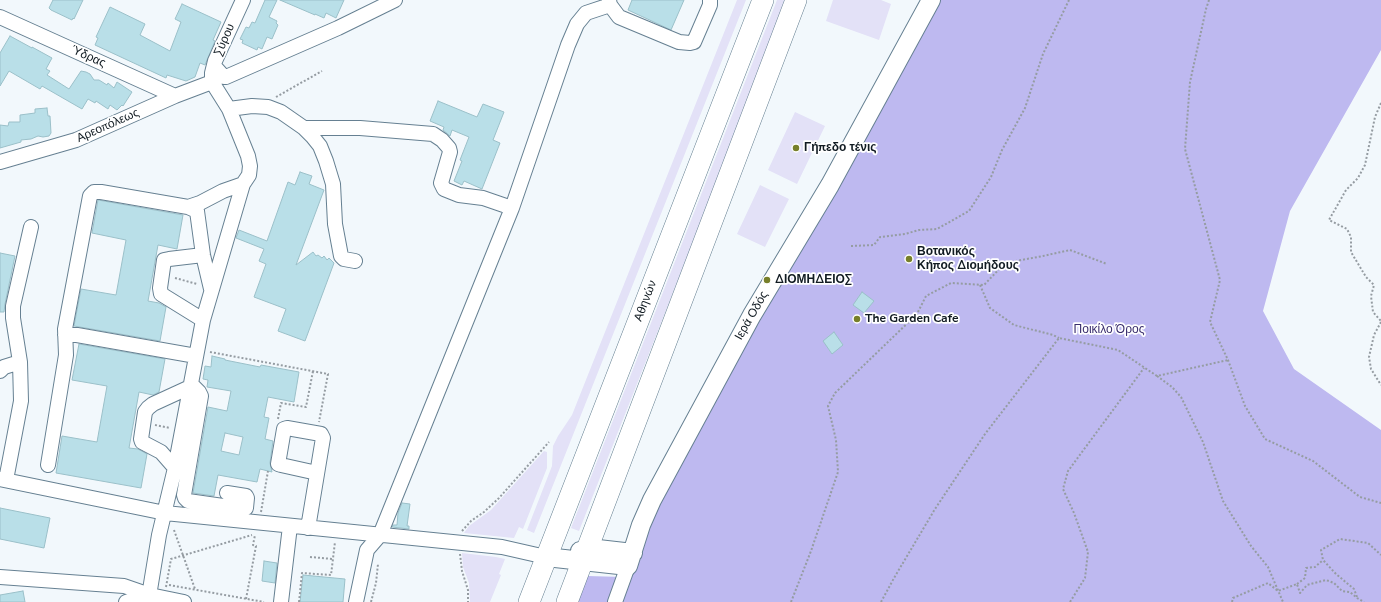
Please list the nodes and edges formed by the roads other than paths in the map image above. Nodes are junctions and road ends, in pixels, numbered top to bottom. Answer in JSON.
{"nodes":[{"id":1,"x":243,"y":0,"type":"edge"},
{"id":2,"x":395,"y":0,"type":"edge"},
{"id":3,"x":710,"y":0,"type":"edge"},
{"id":4,"x":763,"y":0,"type":"edge"},
{"id":5,"x":796,"y":0,"type":"edge"},
{"id":6,"x":930,"y":0,"type":"edge"},
{"id":7,"x":610,"y":3,"type":"edge"},
{"id":8,"x":0,"y":17,"type":"edge"},
{"id":9,"x":214,"y":66,"type":"junction"},
{"id":10,"x":212,"y":82,"type":"junction"},
{"id":11,"x":175,"y":96,"type":"junction"},
{"id":12,"x":229,"y":109,"type":"junction"},
{"id":13,"x":304,"y":128,"type":"junction"},
{"id":14,"x":0,"y":162,"type":"edge"},
{"id":15,"x":243,"y":184,"type":"junction"},
{"id":16,"x":188,"y":207,"type":"junction"},
{"id":17,"x":512,"y":208,"type":"junction"},
{"id":18,"x":31,"y":227,"type":"dead end"},
{"id":19,"x":203,"y":255,"type":"junction"},
{"id":20,"x":356,"y":261,"type":"dead end"},
{"id":21,"x":211,"y":290,"type":"junction"},
{"id":22,"x":203,"y":320,"type":"junction"},
{"id":23,"x":65,"y":335,"type":"junction"},
{"id":24,"x":197,"y":353,"type":"junction"},
{"id":25,"x":20,"y":362,"type":"junction"},
{"id":26,"x":0,"y":371,"type":"edge"},
{"id":27,"x":191,"y":386,"type":"junction"},
{"id":28,"x":48,"y":465,"type":"dead end"},
{"id":29,"x":175,"y":468,"type":"junction"},
{"id":30,"x":317,"y":473,"type":"dead end"},
{"id":31,"x":3,"y":480,"type":"edge"},
{"id":32,"x":227,"y":493,"type":"dead end"},
{"id":33,"x":167,"y":513,"type":"junction"},
{"id":34,"x":237,"y":514,"type":"junction"},
{"id":35,"x":290,"y":526,"type":"junction"},
{"id":36,"x":308,"y":528,"type":"junction"},
{"id":37,"x":380,"y":535,"type":"junction"},
{"id":38,"x":585,"y":555,"type":"junction"},
{"id":39,"x":546,"y":557,"type":"junction"},
{"id":40,"x":630,"y":560,"type":"junction"},
{"id":41,"x":0,"y":576,"type":"edge"},
{"id":42,"x":147,"y":600,"type":"edge"},
{"id":43,"x":126,"y":602,"type":"edge"},
{"id":44,"x":184,"y":602,"type":"edge"},
{"id":45,"x":281,"y":602,"type":"edge"},
{"id":46,"x":356,"y":602,"type":"edge"},
{"id":47,"x":529,"y":602,"type":"edge"},
{"id":48,"x":567,"y":602,"type":"edge"},
{"id":49,"x":615,"y":602,"type":"edge"}],
"edges":[{"from":1,"to":9,"type":"street","name":"Σύρου"},
{"from":2,"to":9,"type":"street"},
{"from":3,"to":7,"type":"street"},
{"from":4,"to":39,"type":"highway","name":"Αθηνών"},
{"from":5,"to":38,"type":"highway"},
{"from":6,"to":40,"type":"main road","name":"Ιερά Οδός"},
{"from":7,"to":17,"type":"street"},
{"from":8,"to":11,"type":"street","name":"Ύδρας"},
{"from":9,"to":10,"type":"street","name":"Σύρου"},
{"from":10,"to":11,"type":"street","name":"Αρεοπόλεως"},
{"from":10,"to":12,"type":"street"},
{"from":11,"to":14,"type":"street","name":"Αρεοπόλεως"},
{"from":12,"to":13,"type":"street"},
{"from":12,"to":15,"type":"street"},
{"from":13,"to":17,"type":"street"},
{"from":13,"to":20,"type":"street"},
{"from":15,"to":16,"type":"street"},
{"from":15,"to":21,"type":"street"},
{"from":16,"to":19,"type":"street"},
{"from":16,"to":23,"type":"street"},
{"from":17,"to":37,"type":"street"},
{"from":18,"to":25,"type":"street"},
{"from":19,"to":21,"type":"street"},
{"from":19,"to":22,"type":"street"},
{"from":21,"to":22,"type":"street"},
{"from":22,"to":24,"type":"street"},
{"from":23,"to":24,"type":"street"},
{"from":23,"to":28,"type":"street"},
{"from":24,"to":27,"type":"street"},
{"from":25,"to":26,"type":"street"},
{"from":25,"to":31,"type":"street"},
{"from":27,"to":29,"type":"street"},
{"from":27,"to":29,"type":"street"},
{"from":27,"to":34,"type":"street"},
{"from":29,"to":33,"type":"street"},
{"from":30,"to":36,"type":"street"},
{"from":31,"to":33,"type":"street"},
{"from":32,"to":34,"type":"street"},
{"from":33,"to":34,"type":"street"},
{"from":33,"to":42,"type":"street"},
{"from":34,"to":35,"type":"street"},
{"from":35,"to":36,"type":"street"},
{"from":35,"to":45,"type":"street"},
{"from":36,"to":37,"type":"street"},
{"from":37,"to":39,"type":"street"},
{"from":37,"to":46,"type":"street"},
{"from":38,"to":39,"type":"main road"},
{"from":38,"to":40,"type":"main road"},
{"from":38,"to":48,"type":"highway"},
{"from":39,"to":47,"type":"highway","name":"Αθηνών"},
{"from":40,"to":49,"type":"street","name":"Ιερά Οδός"},
{"from":41,"to":42,"type":"street"},
{"from":42,"to":43,"type":"street"},
{"from":42,"to":44,"type":"street"}]}
